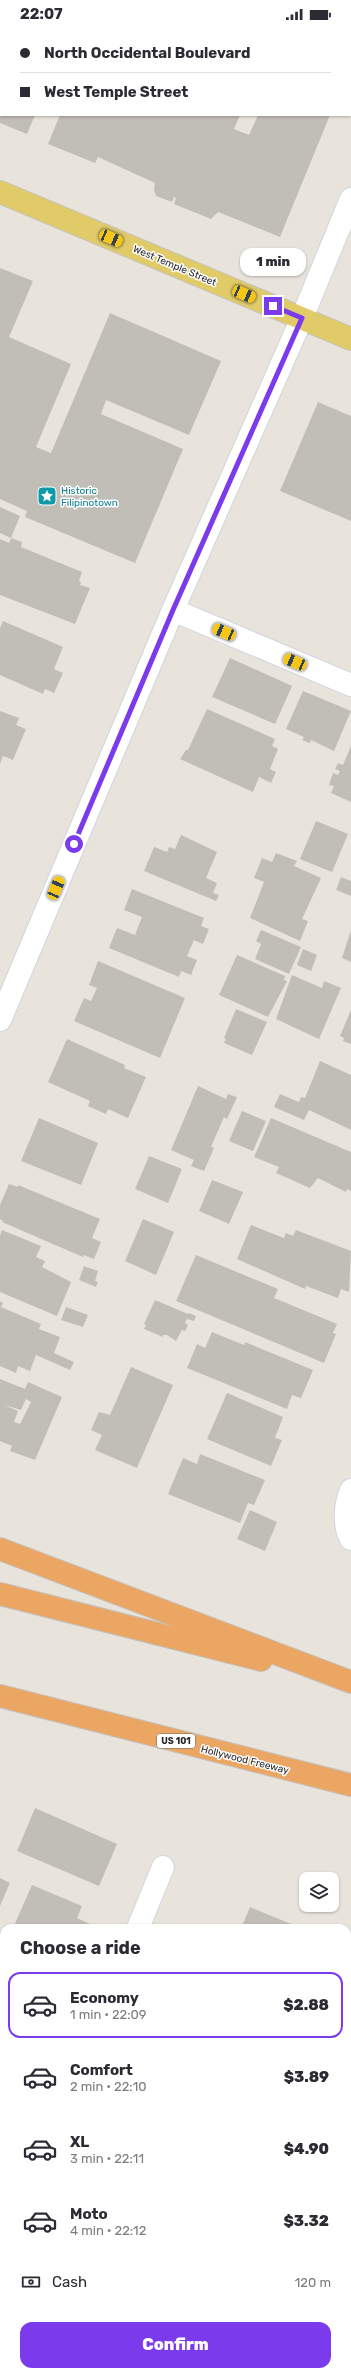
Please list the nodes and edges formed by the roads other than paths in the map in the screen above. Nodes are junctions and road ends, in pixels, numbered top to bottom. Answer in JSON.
{"nodes":[{"id":1,"x":0,"y":192,"type":"edge"},
{"id":2,"x":351,"y":199,"type":"edge"},
{"id":3,"x":302,"y":318,"type":"junction"},
{"id":4,"x":351,"y":339,"type":"edge"},
{"id":5,"x":173,"y":610,"type":"junction"},
{"id":6,"x":351,"y":685,"type":"edge"},
{"id":7,"x":0,"y":1020,"type":"edge"},
{"id":8,"x":351,"y":1490,"type":"edge"},
{"id":9,"x":350,"y":1537,"type":"edge"},
{"id":10,"x":0,"y":1549,"type":"edge"},
{"id":11,"x":0,"y":1594,"type":"edge"},
{"id":12,"x":351,"y":1682,"type":"edge"},
{"id":13,"x":0,"y":1696,"type":"edge"},
{"id":14,"x":351,"y":1785,"type":"edge"},
{"id":15,"x":163,"y":1866,"type":"dead end"},
{"id":16,"x":140,"y":1924,"type":"edge"}],
"edges":[{"from":1,"to":3,"type":"main road","name":"West Temple Street"},
{"from":2,"to":3,"type":"street"},
{"from":3,"to":4,"type":"main road","name":"West Temple Street"},
{"from":3,"to":5,"type":"street"},
{"from":5,"to":6,"type":"street"},
{"from":5,"to":7,"type":"street"},
{"from":8,"to":9,"type":"street"},
{"from":10,"to":12,"type":"highway"},
{"from":11,"to":12,"type":"highway"},
{"from":13,"to":14,"type":"highway","name":"Hollywood Freeway","number":"US 101"},
{"from":15,"to":16,"type":"street"}]}
